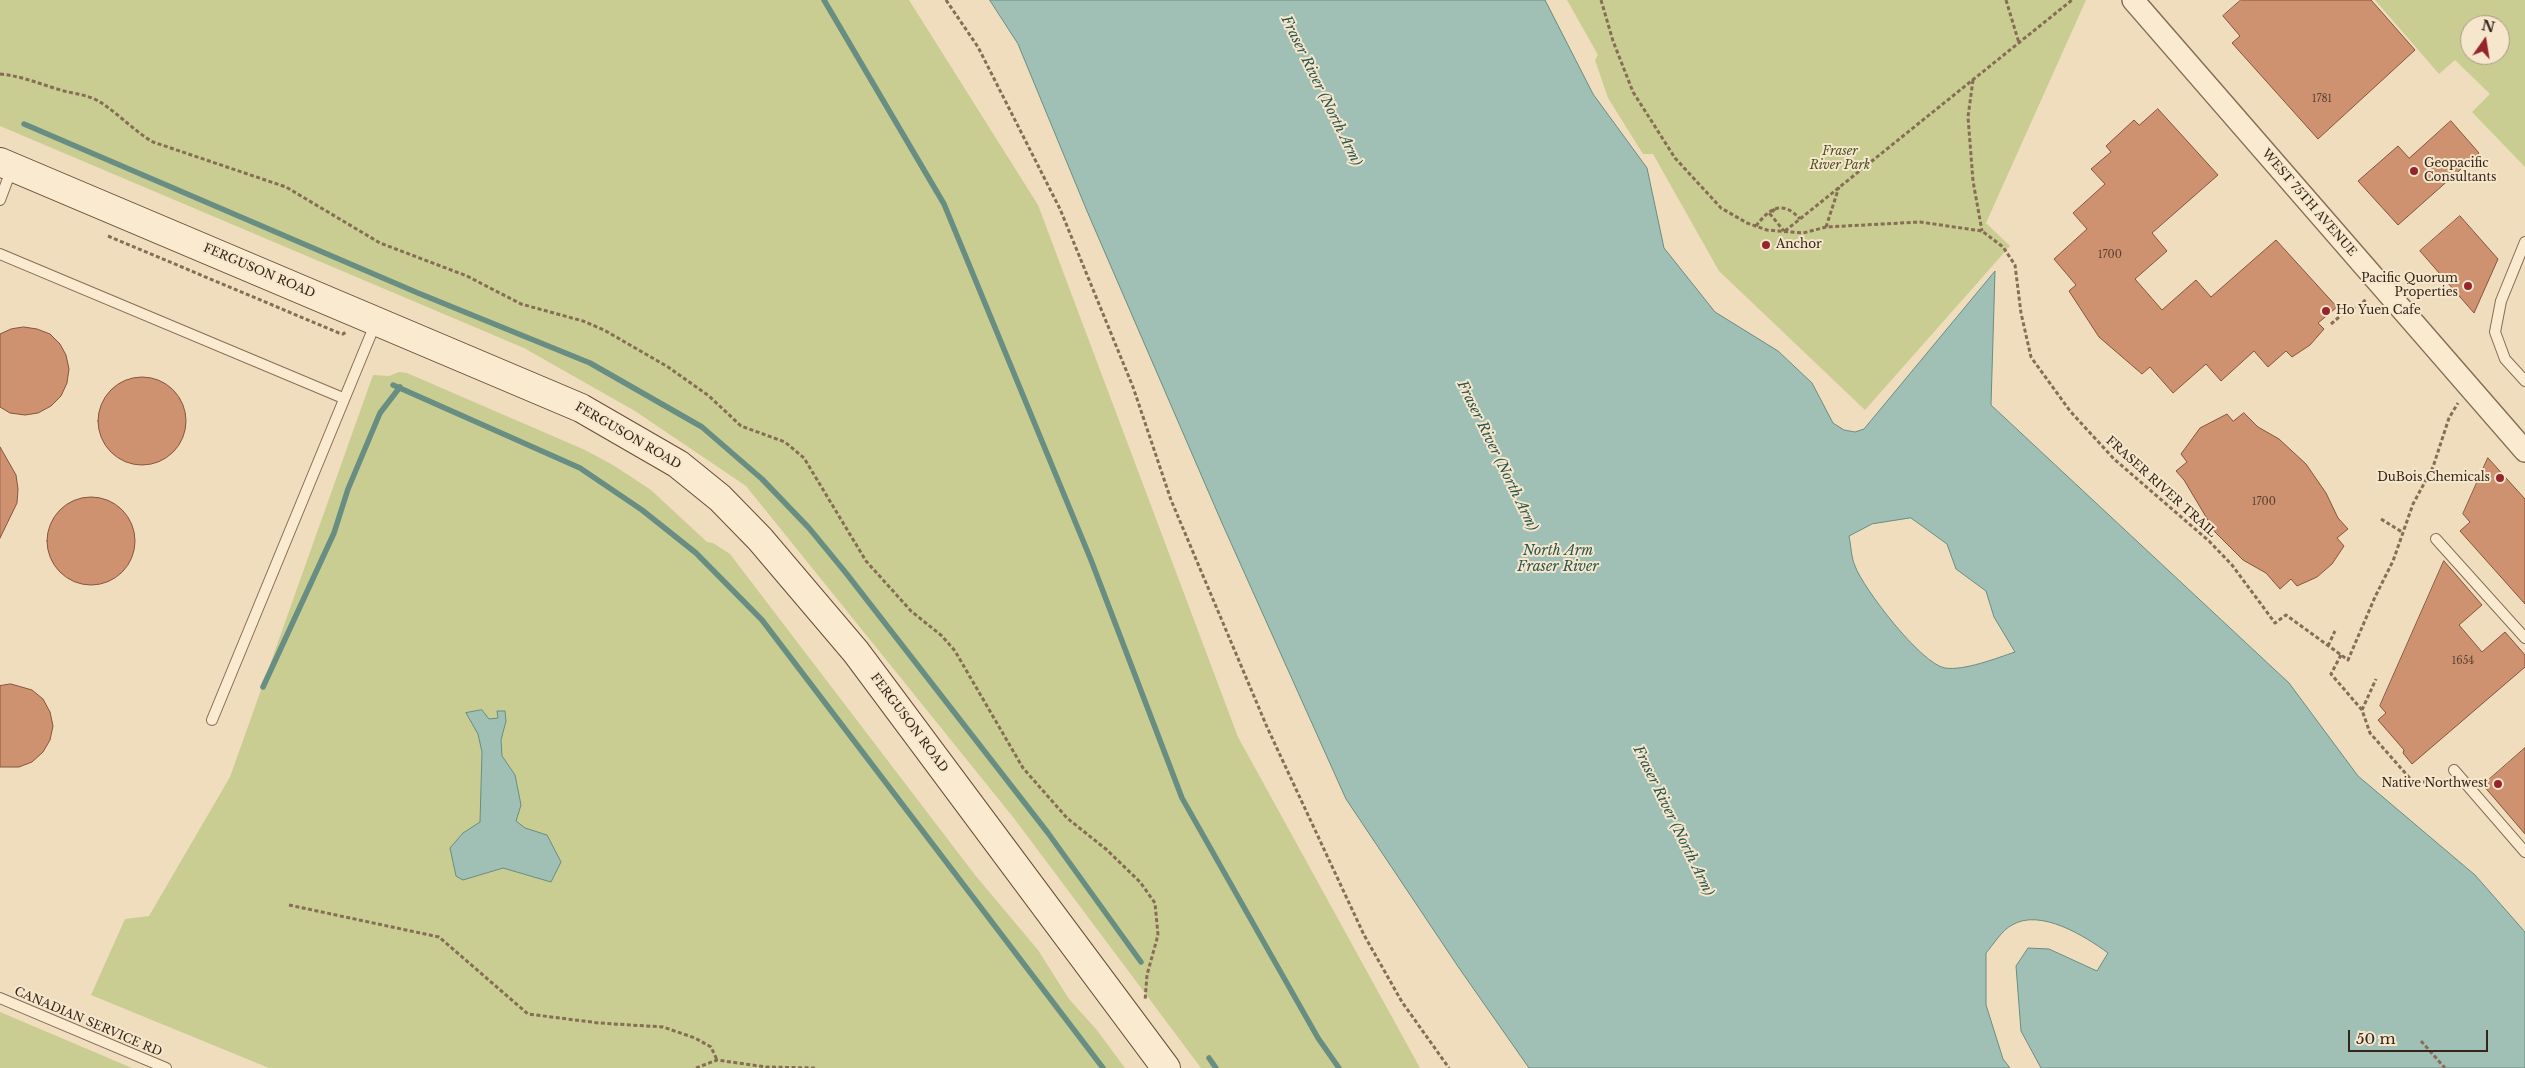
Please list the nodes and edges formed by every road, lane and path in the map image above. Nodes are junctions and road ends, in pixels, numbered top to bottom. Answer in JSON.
{"nodes":[{"id":1,"x":946,"y":0,"type":"edge"},
{"id":2,"x":1601,"y":0,"type":"edge"},
{"id":3,"x":2006,"y":0,"type":"edge"},
{"id":4,"x":2072,"y":0,"type":"edge"},
{"id":5,"x":2134,"y":0,"type":"edge"},
{"id":6,"x":2019,"y":44,"type":"junction"},
{"id":7,"x":1974,"y":80,"type":"junction"},
{"id":8,"x":6,"y":165,"type":"edge"},
{"id":9,"x":1839,"y":186,"type":"junction"},
{"id":10,"x":0,"y":200,"type":"edge"},
{"id":11,"x":1775,"y":209,"type":"junction"},
{"id":12,"x":1800,"y":218,"type":"junction"},
{"id":13,"x":1756,"y":226,"type":"junction"},
{"id":14,"x":1826,"y":227,"type":"junction"},
{"id":15,"x":1784,"y":231,"type":"junction"},
{"id":16,"x":1982,"y":231,"type":"junction"},
{"id":17,"x":108,"y":236,"type":"dead end"},
{"id":18,"x":2525,"y":242,"type":"edge"},
{"id":19,"x":0,"y":254,"type":"edge"},
{"id":20,"x":2366,"y":298,"type":"dead end"},
{"id":21,"x":376,"y":321,"type":"junction"},
{"id":22,"x":2331,"y":324,"type":"dead end"},
{"id":23,"x":346,"y":332,"type":"dead end"},
{"id":24,"x":2525,"y":381,"type":"edge"},
{"id":25,"x":343,"y":398,"type":"junction"},
{"id":26,"x":2458,"y":404,"type":"dead end"},
{"id":27,"x":2525,"y":451,"type":"edge"},
{"id":28,"x":2381,"y":519,"type":"dead end"},
{"id":29,"x":2402,"y":532,"type":"junction"},
{"id":30,"x":2436,"y":539,"type":"dead end"},
{"id":31,"x":2334,"y":631,"type":"dead end"},
{"id":32,"x":2525,"y":638,"type":"edge"},
{"id":33,"x":2328,"y":646,"type":"junction"},
{"id":34,"x":2341,"y":655,"type":"junction"},
{"id":35,"x":2376,"y":679,"type":"dead end"},
{"id":36,"x":2362,"y":710,"type":"junction"},
{"id":37,"x":212,"y":720,"type":"dead end"},
{"id":38,"x":2454,"y":770,"type":"dead end"},
{"id":39,"x":2443,"y":780,"type":"dead end"},
{"id":40,"x":2525,"y":852,"type":"edge"},
{"id":41,"x":289,"y":905,"type":"dead end"},
{"id":42,"x":0,"y":998,"type":"edge"},
{"id":43,"x":2421,"y":1041,"type":"dead end"},
{"id":44,"x":717,"y":1060,"type":"junction"},
{"id":45,"x":166,"y":1068,"type":"edge"},
{"id":46,"x":696,"y":1068,"type":"edge"},
{"id":47,"x":799,"y":1068,"type":"edge"},
{"id":48,"x":815,"y":1068,"type":"edge"},
{"id":49,"x":1166,"y":1068,"type":"edge"},
{"id":50,"x":1449,"y":1068,"type":"edge"},
{"id":51,"x":2445,"y":1068,"type":"edge"}],
"edges":[{"from":1,"to":50,"type":"path"},
{"from":2,"to":13,"type":"path","name":"FRASER RIVER TRAIL"},
{"from":3,"to":6,"type":"path"},
{"from":4,"to":6,"type":"path"},
{"from":5,"to":27,"type":"street","name":"WEST 75TH AVENUE"},
{"from":6,"to":7,"type":"path"},
{"from":7,"to":9,"type":"path"},
{"from":7,"to":16,"type":"path"},
{"from":8,"to":10,"type":"lane"},
{"from":8,"to":21,"type":"street","name":"FERGUSON ROAD"},
{"from":9,"to":12,"type":"path"},
{"from":9,"to":14,"type":"path"},
{"from":11,"to":12,"type":"path"},
{"from":11,"to":13,"type":"path"},
{"from":11,"to":15,"type":"path"},
{"from":12,"to":15,"type":"path"},
{"from":13,"to":15,"type":"path","name":"FRASER RIVER TRAIL"},
{"from":14,"to":15,"type":"path","name":"FRASER RIVER TRAIL"},
{"from":14,"to":16,"type":"path","name":"FRASER RIVER TRAIL"},
{"from":16,"to":33,"type":"path","name":"FRASER RIVER TRAIL"},
{"from":17,"to":23,"type":"path"},
{"from":18,"to":24,"type":"lane"},
{"from":19,"to":25,"type":"lane"},
{"from":20,"to":22,"type":"path"},
{"from":21,"to":25,"type":"lane"},
{"from":21,"to":49,"type":"street","name":"FERGUSON ROAD"},
{"from":25,"to":37,"type":"lane"},
{"from":26,"to":29,"type":"path"},
{"from":28,"to":29,"type":"path"},
{"from":29,"to":34,"type":"path"},
{"from":30,"to":32,"type":"lane"},
{"from":31,"to":33,"type":"path"},
{"from":33,"to":34,"type":"path","name":"FRASER RIVER TRAIL"},
{"from":34,"to":36,"type":"path"},
{"from":35,"to":36,"type":"path"},
{"from":36,"to":39,"type":"path"},
{"from":38,"to":40,"type":"lane"},
{"from":41,"to":44,"type":"path"},
{"from":42,"to":45,"type":"lane","name":"CANADIAN SERVICE RD"},
{"from":43,"to":51,"type":"path"},
{"from":44,"to":46,"type":"path"},
{"from":44,"to":47,"type":"path"},
{"from":47,"to":48,"type":"path"}]}
